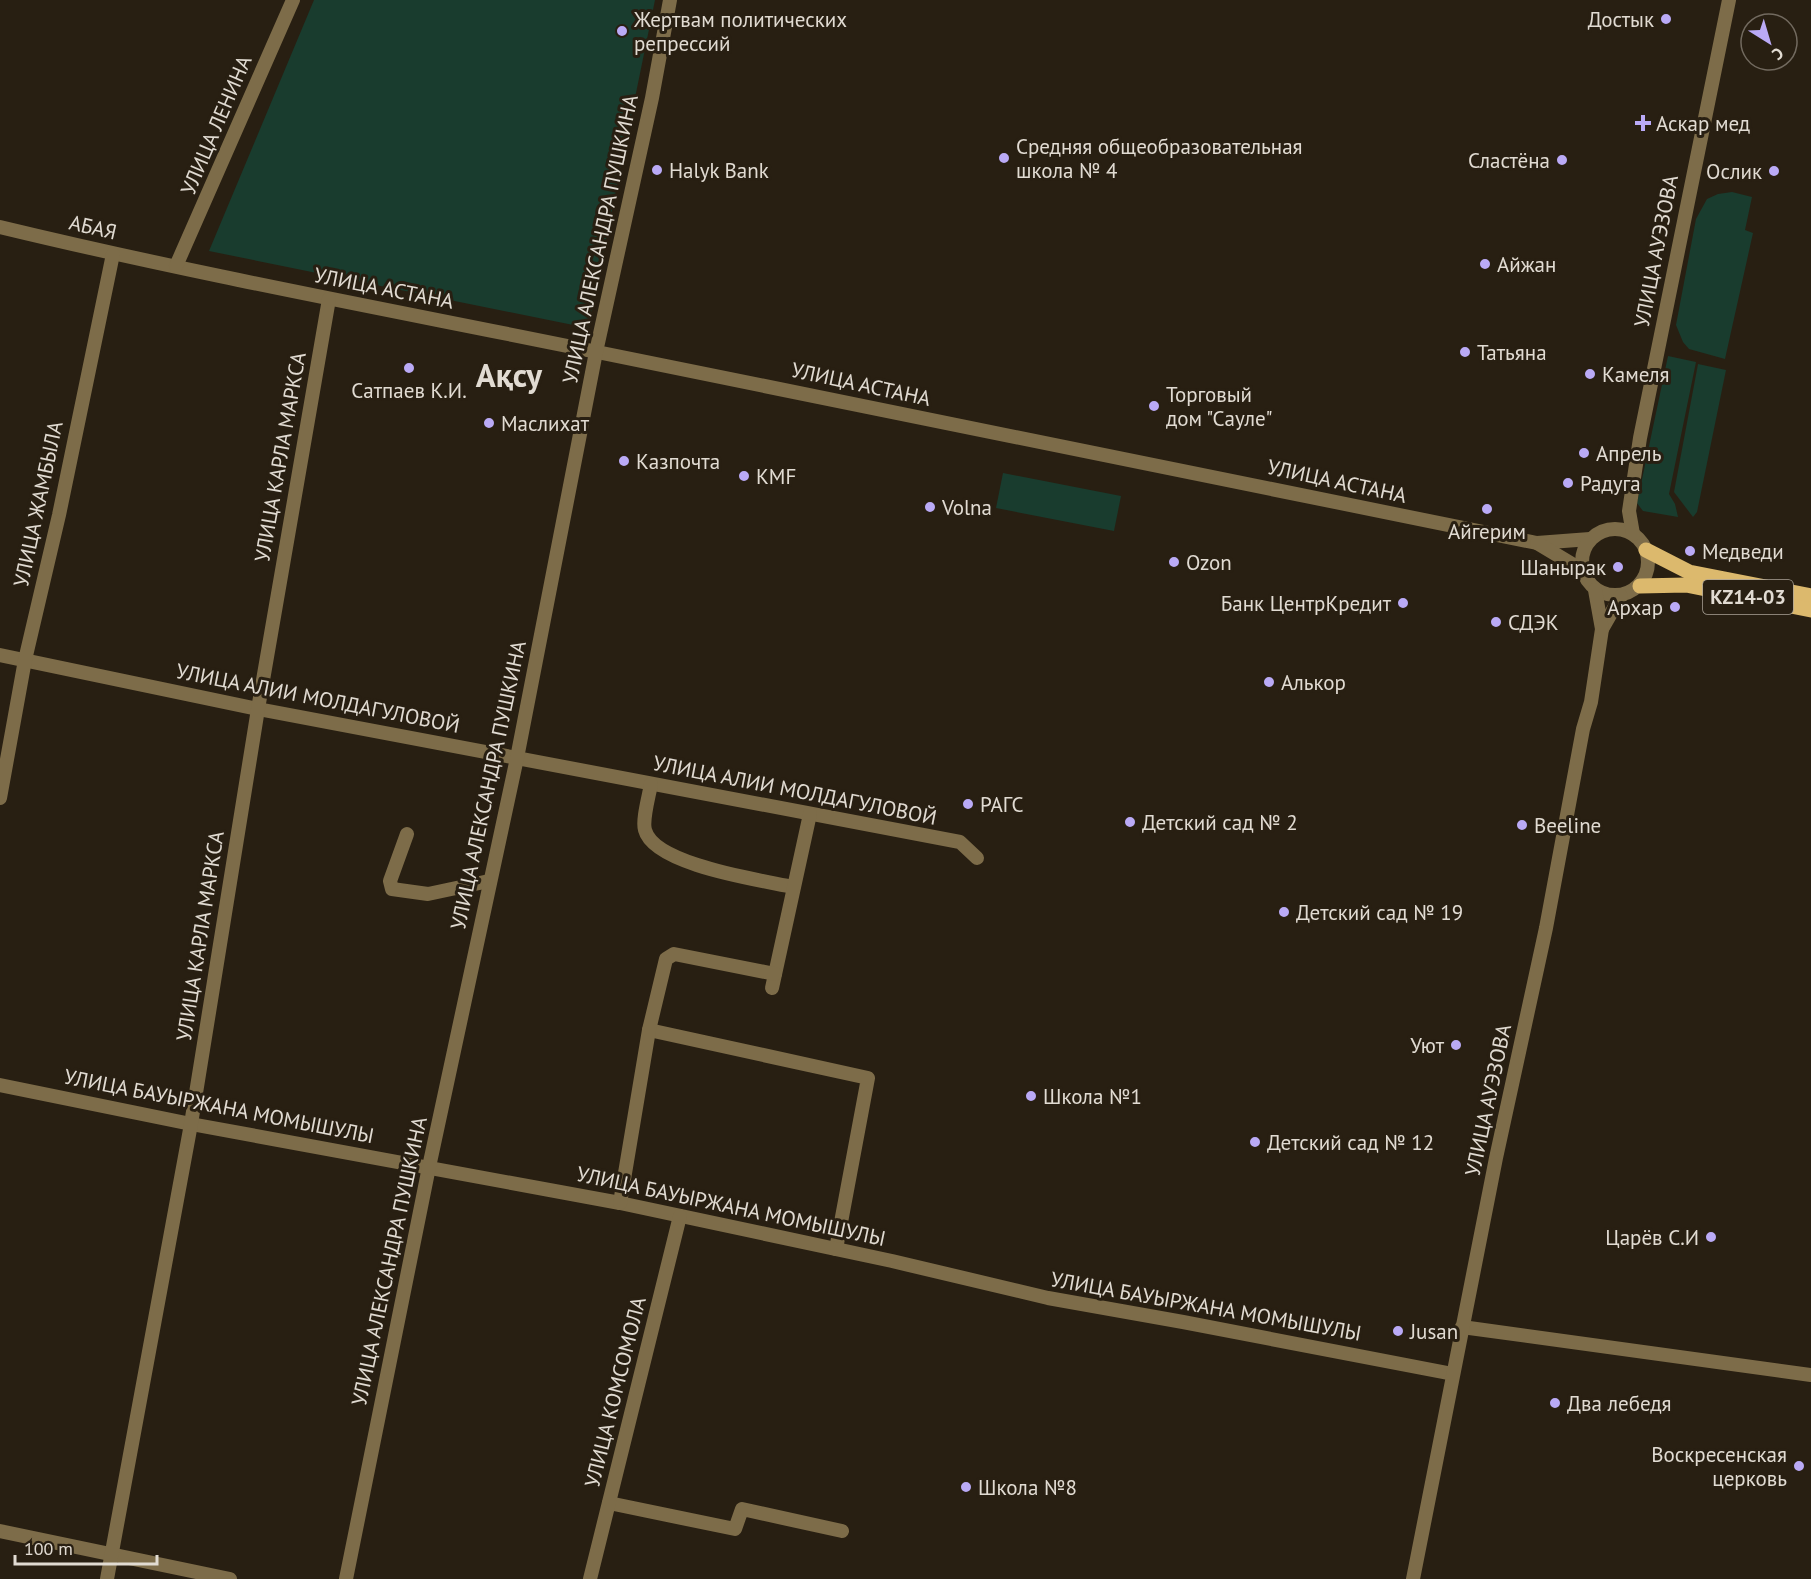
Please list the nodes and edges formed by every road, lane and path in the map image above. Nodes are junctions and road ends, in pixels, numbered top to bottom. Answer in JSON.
{"nodes":[{"id":1,"x":293,"y":0,"type":"edge"},
{"id":2,"x":670,"y":0,"type":"edge"},
{"id":3,"x":1729,"y":0,"type":"edge"},
{"id":4,"x":0,"y":227,"type":"edge"},
{"id":5,"x":113,"y":254,"type":"junction"},
{"id":6,"x":176,"y":266,"type":"junction"},
{"id":7,"x":329,"y":299,"type":"junction"},
{"id":8,"x":596,"y":352,"type":"junction"},
{"id":9,"x":1629,"y":511,"type":"junction"},
{"id":10,"x":1607,"y":529,"type":"junction"},
{"id":11,"x":1633,"y":534,"type":"junction"},
{"id":12,"x":1590,"y":539,"type":"junction"},
{"id":13,"x":1537,"y":543,"type":"junction"},
{"id":14,"x":1646,"y":550,"type":"junction"},
{"id":15,"x":1582,"y":570,"type":"junction"},
{"id":16,"x":1640,"y":585,"type":"junction"},
{"id":17,"x":1595,"y":590,"type":"junction"},
{"id":18,"x":1622,"y":596,"type":"junction"},
{"id":19,"x":1811,"y":596,"type":"edge"},
{"id":20,"x":1811,"y":610,"type":"edge"},
{"id":21,"x":1602,"y":629,"type":"junction"},
{"id":22,"x":0,"y":655,"type":"edge"},
{"id":23,"x":25,"y":660,"type":"junction"},
{"id":24,"x":258,"y":709,"type":"junction"},
{"id":25,"x":517,"y":758,"type":"junction"},
{"id":26,"x":651,"y":784,"type":"junction"},
{"id":27,"x":0,"y":798,"type":"edge"},
{"id":28,"x":810,"y":814,"type":"junction"},
{"id":29,"x":407,"y":834,"type":"dead end"},
{"id":30,"x":977,"y":858,"type":"dead end"},
{"id":31,"x":489,"y":881,"type":"junction"},
{"id":32,"x":793,"y":887,"type":"junction"},
{"id":33,"x":775,"y":974,"type":"junction"},
{"id":34,"x":772,"y":988,"type":"dead end"},
{"id":35,"x":649,"y":1030,"type":"junction"},
{"id":36,"x":0,"y":1084,"type":"edge"},
{"id":37,"x":190,"y":1124,"type":"junction"},
{"id":38,"x":429,"y":1167,"type":"junction"},
{"id":39,"x":620,"y":1203,"type":"junction"},
{"id":40,"x":680,"y":1216,"type":"junction"},
{"id":41,"x":836,"y":1249,"type":"junction"},
{"id":42,"x":1462,"y":1327,"type":"junction"},
{"id":43,"x":1453,"y":1374,"type":"junction"},
{"id":44,"x":1811,"y":1375,"type":"edge"},
{"id":45,"x":609,"y":1503,"type":"junction"},
{"id":46,"x":0,"y":1531,"type":"edge"},
{"id":47,"x":842,"y":1531,"type":"dead end"},
{"id":48,"x":111,"y":1554,"type":"junction"},
{"id":49,"x":107,"y":1579,"type":"edge"},
{"id":50,"x":230,"y":1579,"type":"edge"},
{"id":51,"x":346,"y":1579,"type":"edge"},
{"id":52,"x":590,"y":1579,"type":"edge"},
{"id":53,"x":1413,"y":1579,"type":"edge"}],
"edges":[{"from":1,"to":6,"type":"street","name":"УЛИЦА ЛЕНИНА"},
{"from":2,"to":8,"type":"street","name":"УЛИЦА АЛЕКСАНДРА ПУШКИНА"},
{"from":3,"to":9,"type":"street","name":"УЛИЦА АУЭЗОВА"},
{"from":4,"to":5,"type":"street","name":"АБАЯ"},
{"from":5,"to":6,"type":"street","name":"АБАЯ"},
{"from":5,"to":23,"type":"street","name":"УЛИЦА ЖАМБЫЛА"},
{"from":6,"to":7,"type":"street","name":"УЛИЦА АСТАНА"},
{"from":7,"to":8,"type":"street","name":"УЛИЦА АСТАНА"},
{"from":7,"to":24,"type":"street","name":"УЛИЦА КАРЛА МАРКСА"},
{"from":8,"to":13,"type":"street","name":"УЛИЦА АСТАНА"},
{"from":8,"to":25,"type":"street","name":"УЛИЦА АЛЕКСАНДРА ПУШКИНА"},
{"from":9,"to":10,"type":"street"},
{"from":9,"to":11,"type":"street","name":"УЛИЦА АУЭЗОВА"},
{"from":10,"to":11,"type":"street"},
{"from":10,"to":12,"type":"street"},
{"from":11,"to":14,"type":"street"},
{"from":12,"to":13,"type":"street"},
{"from":12,"to":15,"type":"street"},
{"from":13,"to":15,"type":"street"},
{"from":14,"to":16,"type":"street"},
{"from":14,"to":19,"type":"main road","number":"KZ14-03"},
{"from":15,"to":17,"type":"street"},
{"from":16,"to":18,"type":"street"},
{"from":16,"to":20,"type":"main road","number":"KZ14-03"},
{"from":17,"to":18,"type":"street"},
{"from":17,"to":21,"type":"street"},
{"from":18,"to":21,"type":"street"},
{"from":21,"to":42,"type":"street","name":"УЛИЦА АУЭЗОВА"},
{"from":22,"to":23,"type":"street","name":"УЛИЦА АЛИИ МОЛДАГУЛОВОЙ"},
{"from":23,"to":24,"type":"street","name":"УЛИЦА АЛИИ МОЛДАГУЛОВОЙ"},
{"from":23,"to":27,"type":"street","name":"УЛИЦА ЖАМБЫЛА"},
{"from":24,"to":25,"type":"street","name":"УЛИЦА АЛИИ МОЛДАГУЛОВОЙ"},
{"from":24,"to":37,"type":"street","name":"УЛИЦА КАРЛА МАРКСА"},
{"from":25,"to":26,"type":"street","name":"УЛИЦА АЛИИ МОЛДАГУЛОВОЙ"},
{"from":25,"to":31,"type":"street","name":"УЛИЦА АЛЕКСАНДРА ПУШКИНА"},
{"from":26,"to":28,"type":"street","name":"УЛИЦА АЛИИ МОЛДАГУЛОВОЙ"},
{"from":26,"to":32,"type":"street"},
{"from":28,"to":30,"type":"street","name":"УЛИЦА АЛИИ МОЛДАГУЛОВОЙ"},
{"from":28,"to":32,"type":"street"},
{"from":29,"to":31,"type":"street"},
{"from":31,"to":38,"type":"street","name":"УЛИЦА АЛЕКСАНДРА ПУШКИНА"},
{"from":32,"to":33,"type":"street"},
{"from":33,"to":34,"type":"street"},
{"from":33,"to":35,"type":"street"},
{"from":35,"to":39,"type":"street"},
{"from":35,"to":41,"type":"street"},
{"from":36,"to":37,"type":"street","name":"УЛИЦА БАУЫРЖАНА МОМЫШУЛЫ"},
{"from":37,"to":38,"type":"street","name":"УЛИЦА БАУЫРЖАНА МОМЫШУЛЫ"},
{"from":37,"to":48,"type":"street","name":"УЛИЦА КАРЛА МАРКСА"},
{"from":38,"to":39,"type":"street","name":"УЛИЦА БАУЫРЖАНА МОМЫШУЛЫ"},
{"from":38,"to":51,"type":"street","name":"УЛИЦА АЛЕКСАНДРА ПУШКИНА"},
{"from":39,"to":40,"type":"street","name":"УЛИЦА БАУЫРЖАНА МОМЫШУЛЫ"},
{"from":40,"to":41,"type":"street","name":"УЛИЦА БАУЫРЖАНА МОМЫШУЛЫ"},
{"from":40,"to":45,"type":"street","name":"УЛИЦА КОМСОМОЛА"},
{"from":41,"to":43,"type":"street","name":"УЛИЦА БАУЫРЖАНА МОМЫШУЛЫ"},
{"from":42,"to":43,"type":"street","name":"УЛИЦА АУЭЗОВА"},
{"from":42,"to":44,"type":"street"},
{"from":43,"to":53,"type":"street","name":"УЛИЦА АУЭЗОВА"},
{"from":45,"to":47,"type":"street"},
{"from":45,"to":52,"type":"street","name":"УЛИЦА КОМСОМОЛА"},
{"from":46,"to":48,"type":"street"},
{"from":48,"to":49,"type":"street","name":"УЛИЦА КАРЛА МАРКСА"},
{"from":48,"to":50,"type":"street"}]}
